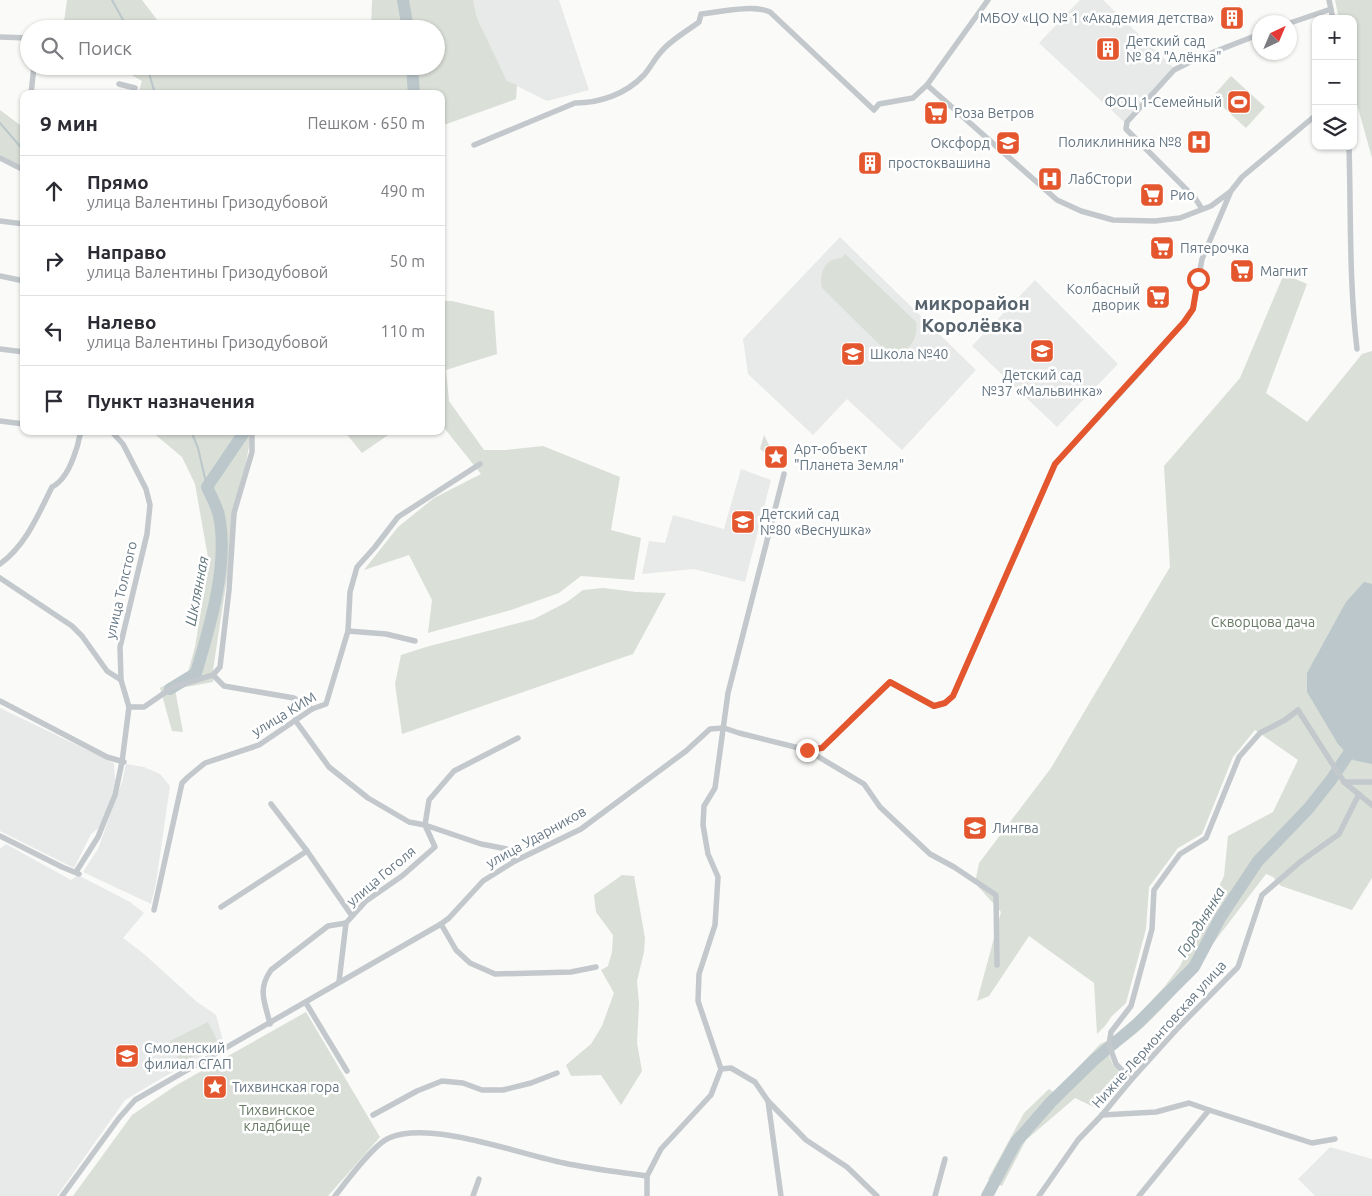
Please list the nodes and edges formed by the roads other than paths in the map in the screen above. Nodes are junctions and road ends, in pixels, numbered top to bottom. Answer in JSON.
{"nodes":[{"id":1,"x":988,"y":0,"type":"edge"},
{"id":2,"x":1329,"y":0,"type":"edge"},
{"id":3,"x":1331,"y":9,"type":"junction"},
{"id":4,"x":1332,"y":15,"type":"edge"},
{"id":5,"x":1297,"y":21,"type":"edge"},
{"id":6,"x":0,"y":37,"type":"edge"},
{"id":7,"x":1252,"y":37,"type":"edge"},
{"id":8,"x":20,"y":38,"type":"edge"},
{"id":9,"x":33,"y":75,"type":"edge"},
{"id":10,"x":119,"y":84,"type":"dead end"},
{"id":11,"x":927,"y":85,"type":"junction"},
{"id":12,"x":31,"y":90,"type":"edge"},
{"id":13,"x":134,"y":90,"type":"edge"},
{"id":14,"x":1312,"y":118,"type":"edge"},
{"id":15,"x":474,"y":144,"type":"dead end"},
{"id":16,"x":1349,"y":150,"type":"edge"},
{"id":17,"x":0,"y":158,"type":"edge"},
{"id":18,"x":20,"y":168,"type":"edge"},
{"id":19,"x":1231,"y":191,"type":"junction"},
{"id":20,"x":1202,"y":209,"type":"junction"},
{"id":21,"x":0,"y":221,"type":"edge"},
{"id":22,"x":20,"y":224,"type":"edge"},
{"id":23,"x":0,"y":276,"type":"edge"},
{"id":24,"x":20,"y":280,"type":"edge"},
{"id":25,"x":0,"y":348,"type":"edge"},
{"id":26,"x":1357,"y":349,"type":"dead end"},
{"id":27,"x":20,"y":351,"type":"edge"},
{"id":28,"x":0,"y":421,"type":"edge"},
{"id":29,"x":20,"y":424,"type":"edge"},
{"id":30,"x":79,"y":435,"type":"edge"},
{"id":31,"x":115,"y":435,"type":"edge"},
{"id":32,"x":252,"y":435,"type":"edge"},
{"id":33,"x":480,"y":464,"type":"dead end"},
{"id":34,"x":784,"y":474,"type":"dead end"},
{"id":35,"x":0,"y":564,"type":"edge"},
{"id":36,"x":0,"y":578,"type":"edge"},
{"id":37,"x":348,"y":631,"type":"junction"},
{"id":38,"x":415,"y":641,"type":"dead end"},
{"id":39,"x":213,"y":675,"type":"junction"},
{"id":40,"x":121,"y":680,"type":"junction"},
{"id":41,"x":0,"y":701,"type":"edge"},
{"id":42,"x":129,"y":707,"type":"junction"},
{"id":43,"x":312,"y":709,"type":"junction"},
{"id":44,"x":295,"y":720,"type":"junction"},
{"id":45,"x":724,"y":728,"type":"junction"},
{"id":46,"x":518,"y":738,"type":"dead end"},
{"id":47,"x":807,"y":750,"type":"junction"},
{"id":48,"x":123,"y":762,"type":"junction"},
{"id":49,"x":1344,"y":782,"type":"junction"},
{"id":50,"x":1372,"y":782,"type":"edge"},
{"id":51,"x":1359,"y":794,"type":"junction"},
{"id":52,"x":271,"y":804,"type":"dead end"},
{"id":53,"x":1372,"y":805,"type":"edge"},
{"id":54,"x":425,"y":825,"type":"junction"},
{"id":55,"x":0,"y":836,"type":"edge"},
{"id":56,"x":307,"y":851,"type":"junction"},
{"id":57,"x":515,"y":861,"type":"junction"},
{"id":58,"x":221,"y":907,"type":"dead end"},
{"id":59,"x":154,"y":910,"type":"dead end"},
{"id":60,"x":352,"y":916,"type":"junction"},
{"id":61,"x":346,"y":923,"type":"junction"},
{"id":62,"x":441,"y":924,"type":"junction"},
{"id":63,"x":997,"y":965,"type":"dead end"},
{"id":64,"x":596,"y":967,"type":"dead end"},
{"id":65,"x":339,"y":982,"type":"junction"},
{"id":66,"x":306,"y":1003,"type":"junction"},
{"id":67,"x":270,"y":1024,"type":"junction"},
{"id":68,"x":721,"y":1069,"type":"junction"},
{"id":69,"x":347,"y":1071,"type":"dead end"},
{"id":70,"x":557,"y":1073,"type":"dead end"},
{"id":71,"x":1131,"y":1080,"type":"junction"},
{"id":72,"x":768,"y":1101,"type":"junction"},
{"id":73,"x":1209,"y":1110,"type":"junction"},
{"id":74,"x":373,"y":1115,"type":"dead end"},
{"id":75,"x":1102,"y":1115,"type":"junction"},
{"id":76,"x":1335,"y":1139,"type":"dead end"},
{"id":77,"x":945,"y":1159,"type":"dead end"},
{"id":78,"x":646,"y":1176,"type":"junction"},
{"id":79,"x":479,"y":1179,"type":"dead end"},
{"id":80,"x":62,"y":1196,"type":"edge"},
{"id":81,"x":335,"y":1196,"type":"edge"},
{"id":82,"x":474,"y":1196,"type":"edge"},
{"id":83,"x":647,"y":1196,"type":"edge"},
{"id":84,"x":781,"y":1196,"type":"edge"},
{"id":85,"x":877,"y":1196,"type":"edge"},
{"id":86,"x":935,"y":1196,"type":"edge"},
{"id":87,"x":1039,"y":1196,"type":"edge"},
{"id":88,"x":1139,"y":1196,"type":"edge"}],
"edges":[{"from":1,"to":11,"type":"street"},
{"from":2,"to":3,"type":"street"},
{"from":3,"to":4,"type":"street"},
{"from":3,"to":5,"type":"street"},
{"from":6,"to":8,"type":"street"},
{"from":7,"to":20,"type":"street"},
{"from":9,"to":12,"type":"street"},
{"from":10,"to":13,"type":"street"},
{"from":11,"to":15,"type":"street"},
{"from":11,"to":20,"type":"street"},
{"from":14,"to":19,"type":"street"},
{"from":16,"to":26,"type":"street"},
{"from":17,"to":18,"type":"street"},
{"from":19,"to":20,"type":"street"},
{"from":19,"to":47,"type":"street"},
{"from":21,"to":22,"type":"street"},
{"from":23,"to":24,"type":"street"},
{"from":25,"to":27,"type":"street"},
{"from":28,"to":29,"type":"street"},
{"from":30,"to":35,"type":"street"},
{"from":31,"to":40,"type":"street","name":"улица Толстого"},
{"from":32,"to":39,"type":"street"},
{"from":33,"to":37,"type":"street","name":"улица КИМ"},
{"from":34,"to":45,"type":"street"},
{"from":36,"to":40,"type":"street"},
{"from":37,"to":38,"type":"street"},
{"from":37,"to":43,"type":"street","name":"улица КИМ"},
{"from":39,"to":42,"type":"street"},
{"from":39,"to":43,"type":"street"},
{"from":40,"to":42,"type":"street","name":"улица Толстого"},
{"from":41,"to":48,"type":"street"},
{"from":42,"to":48,"type":"street","name":"улица Толстого"},
{"from":43,"to":44,"type":"street","name":"улица КИМ"},
{"from":44,"to":54,"type":"street"},
{"from":44,"to":59,"type":"street","name":"улица КИМ"},
{"from":45,"to":47,"type":"street"},
{"from":45,"to":57,"type":"street","name":"улица Ударников"},
{"from":45,"to":68,"type":"street"},
{"from":46,"to":54,"type":"street"},
{"from":47,"to":63,"type":"street"},
{"from":48,"to":55,"type":"street","name":"улица Толстого"},
{"from":49,"to":50,"type":"street"},
{"from":49,"to":51,"type":"street"},
{"from":49,"to":71,"type":"street"},
{"from":51,"to":53,"type":"street"},
{"from":51,"to":71,"type":"street","name":"Нижне-Лермонтовская улица"},
{"from":52,"to":56,"type":"street"},
{"from":54,"to":57,"type":"street"},
{"from":54,"to":60,"type":"street","name":"улица Гоголя"},
{"from":56,"to":58,"type":"street"},
{"from":56,"to":60,"type":"street"},
{"from":57,"to":62,"type":"street","name":"улица Ударников"},
{"from":60,"to":61,"type":"street","name":"улица Гоголя"},
{"from":61,"to":65,"type":"street"},
{"from":61,"to":67,"type":"street","name":"улица Гоголя"},
{"from":62,"to":64,"type":"street"},
{"from":62,"to":65,"type":"street","name":"улица Ударников"},
{"from":65,"to":66,"type":"street","name":"улица Ударников"},
{"from":66,"to":67,"type":"street","name":"улица Ударников"},
{"from":66,"to":69,"type":"street"},
{"from":67,"to":80,"type":"street","name":"улица Ударников"},
{"from":68,"to":72,"type":"street"},
{"from":68,"to":78,"type":"street"},
{"from":70,"to":74,"type":"street"},
{"from":71,"to":75,"type":"street","name":"Нижне-Лермонтовская улица"},
{"from":72,"to":84,"type":"street"},
{"from":72,"to":85,"type":"street"},
{"from":73,"to":75,"type":"street"},
{"from":73,"to":76,"type":"street"},
{"from":73,"to":88,"type":"street"},
{"from":75,"to":87,"type":"street","name":"Нижне-Лермонтовская улица"},
{"from":77,"to":86,"type":"street"},
{"from":78,"to":81,"type":"street"},
{"from":78,"to":83,"type":"street"},
{"from":79,"to":82,"type":"street"}]}
